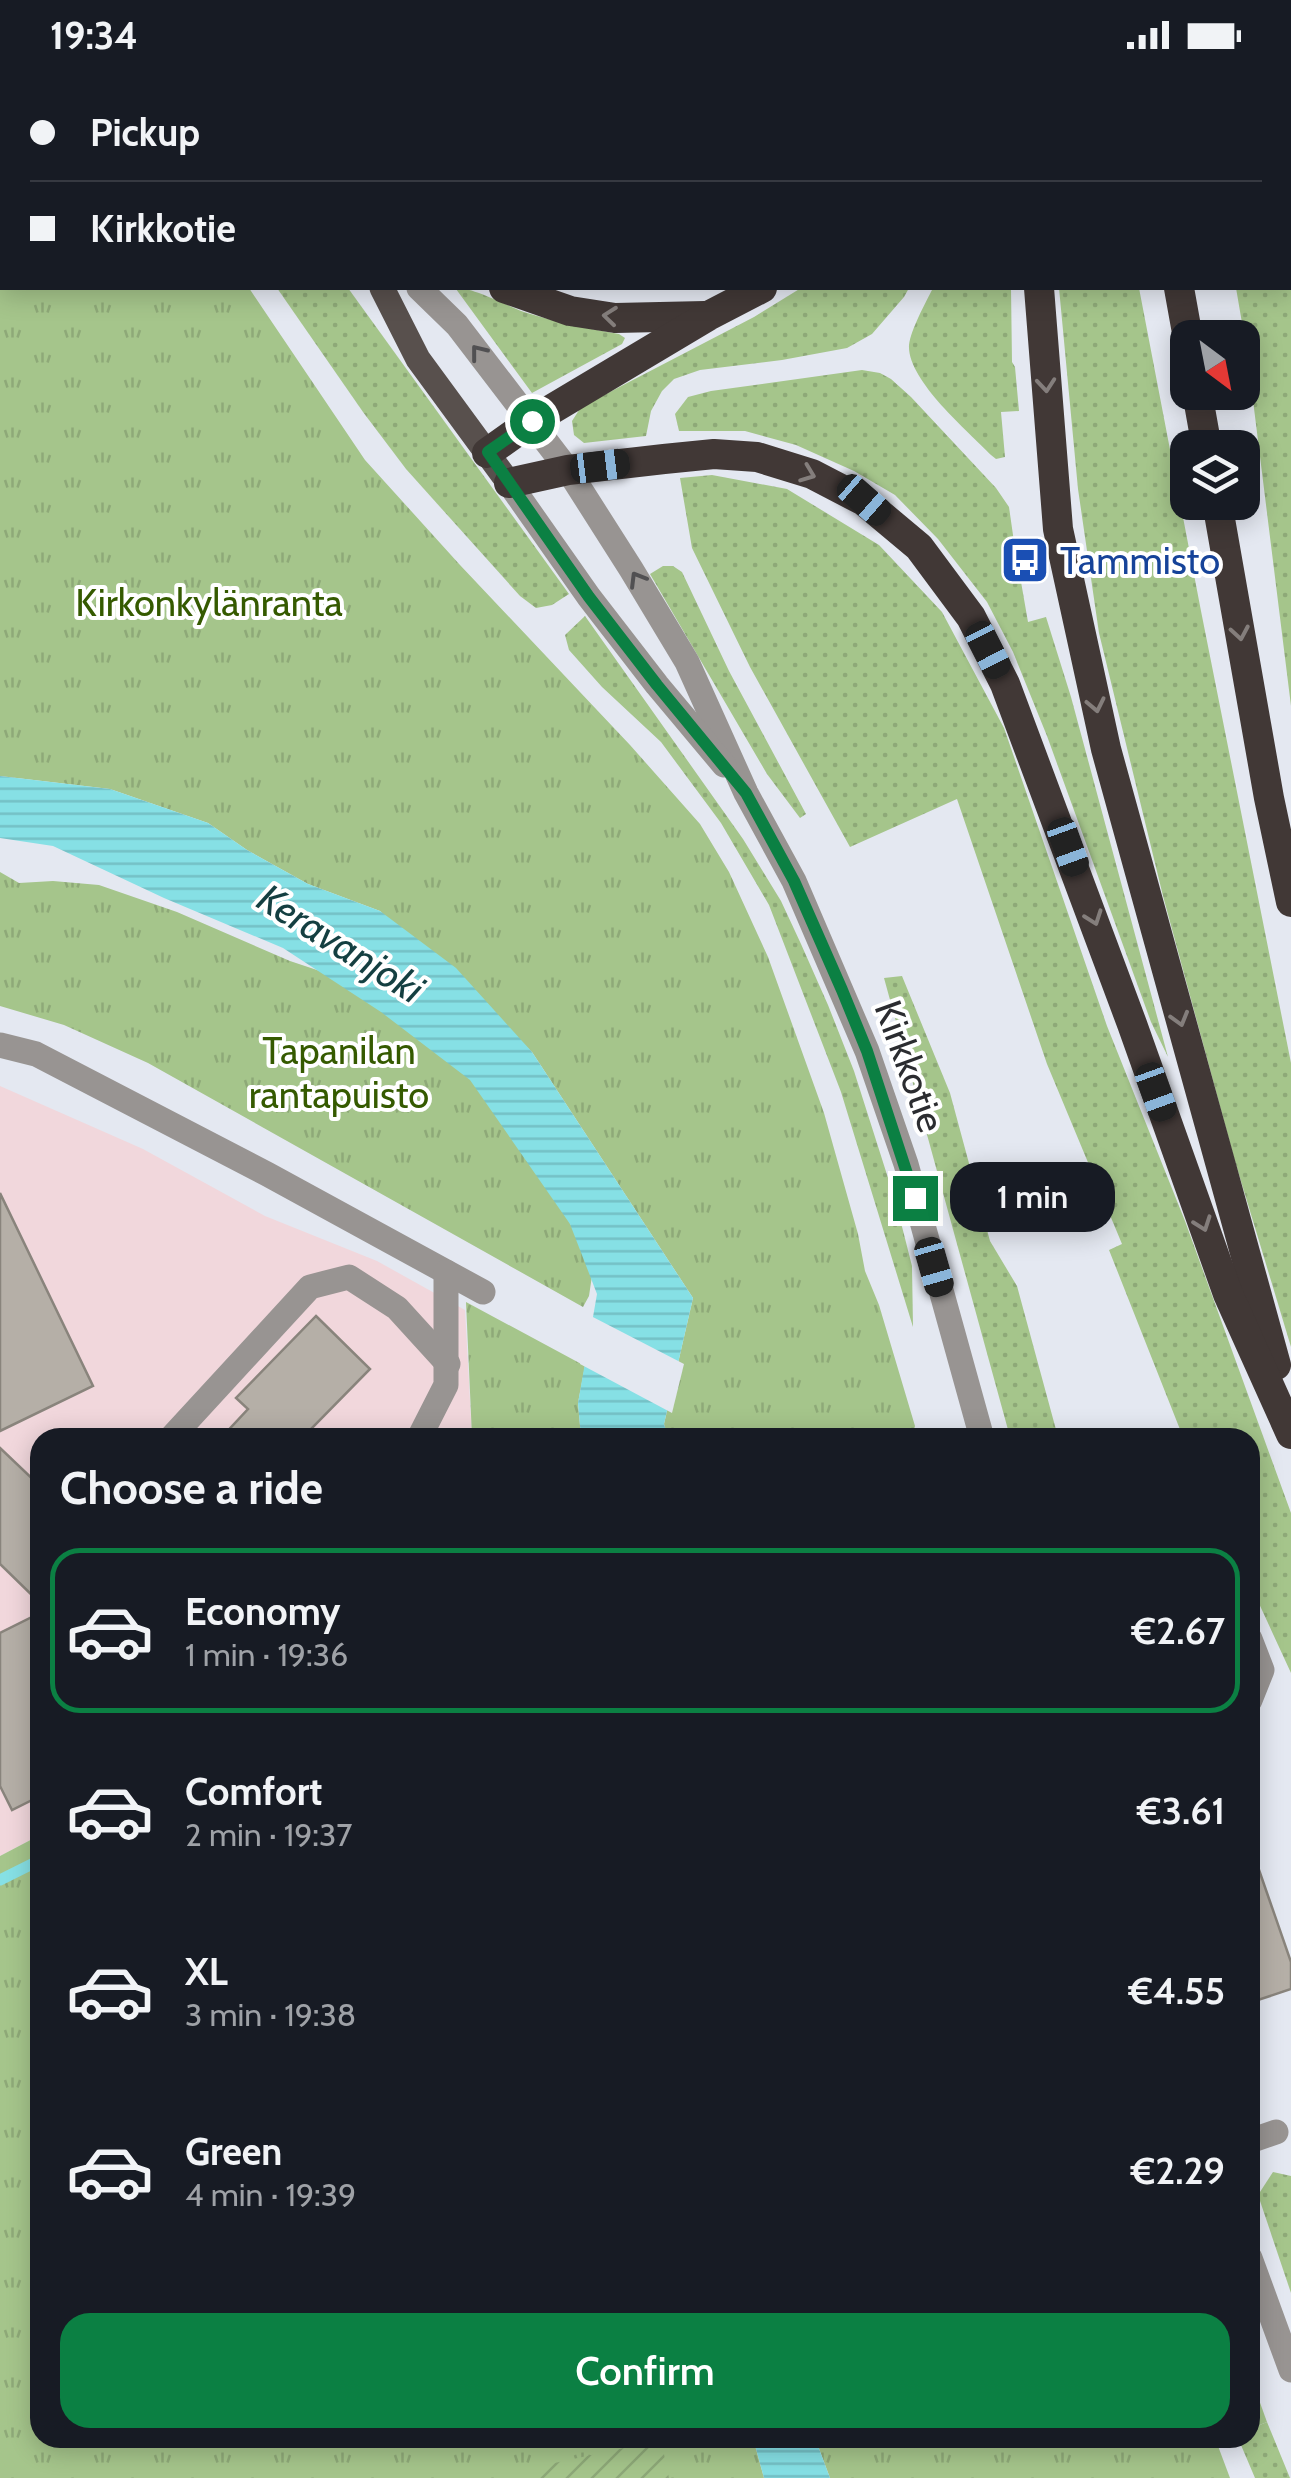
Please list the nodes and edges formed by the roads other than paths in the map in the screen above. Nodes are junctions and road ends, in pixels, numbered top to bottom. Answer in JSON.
{"nodes":[{"id":1,"x":383,"y":290,"type":"edge"},
{"id":2,"x":421,"y":290,"type":"edge"},
{"id":3,"x":510,"y":290,"type":"edge"},
{"id":4,"x":758,"y":290,"type":"edge"},
{"id":5,"x":1038,"y":290,"type":"edge"},
{"id":6,"x":1179,"y":290,"type":"edge"},
{"id":7,"x":708,"y":316,"type":"junction"},
{"id":8,"x":1185,"y":320,"type":"edge"},
{"id":9,"x":532,"y":421,"type":"junction"},
{"id":10,"x":488,"y":452,"type":"junction"},
{"id":11,"x":568,"y":470,"type":"junction"},
{"id":12,"x":509,"y":483,"type":"junction"},
{"id":13,"x":1220,"y":520,"type":"edge"},
{"id":14,"x":746,"y":793,"type":"junction"},
{"id":15,"x":1291,"y":902,"type":"edge"},
{"id":16,"x":0,"y":1046,"type":"edge"},
{"id":17,"x":446,"y":1272,"type":"junction"},
{"id":18,"x":482,"y":1292,"type":"dead end"},
{"id":19,"x":448,"y":1364,"type":"junction"},
{"id":20,"x":1291,"y":1419,"type":"edge"},
{"id":21,"x":180,"y":1428,"type":"edge"},
{"id":22,"x":424,"y":1428,"type":"edge"},
{"id":23,"x":979,"y":1428,"type":"edge"},
{"id":24,"x":1291,"y":1434,"type":"edge"},
{"id":25,"x":1276,"y":2132,"type":"dead end"},
{"id":26,"x":1260,"y":2138,"type":"edge"},
{"id":27,"x":1260,"y":2285,"type":"edge"},
{"id":28,"x":1291,"y":2370,"type":"edge"}],
"edges":[{"from":1,"to":10,"type":"main road","name":"Kirkkotie"},
{"from":9,"to":2,"type":"street","name":"Kirkkotie","one_way":true},
{"from":7,"to":3,"type":"highway","one_way":true},
{"from":4,"to":7,"type":"highway"},
{"from":5,"to":20,"type":"highway","one_way":true},
{"from":6,"to":8,"type":"highway"},
{"from":7,"to":9,"type":"highway"},
{"from":9,"to":10,"type":"highway"},
{"from":9,"to":11,"type":"street","name":"Kirkkotie"},
{"from":10,"to":12,"type":"main road","name":"Kirkkotie"},
{"from":11,"to":12,"type":"highway"},
{"from":14,"to":11,"type":"street","name":"Kirkkotie","one_way":true},
{"from":11,"to":24,"type":"highway","one_way":true},
{"from":12,"to":14,"type":"street","name":"Kirkkotie"},
{"from":13,"to":15,"type":"highway","one_way":true},
{"from":14,"to":23,"type":"street","name":"Kirkkotie"},
{"from":16,"to":17,"type":"street"},
{"from":17,"to":18,"type":"street"},
{"from":17,"to":19,"type":"street"},
{"from":19,"to":21,"type":"street"},
{"from":19,"to":22,"type":"street"},
{"from":25,"to":26,"type":"street"},
{"from":27,"to":28,"type":"street"}]}
